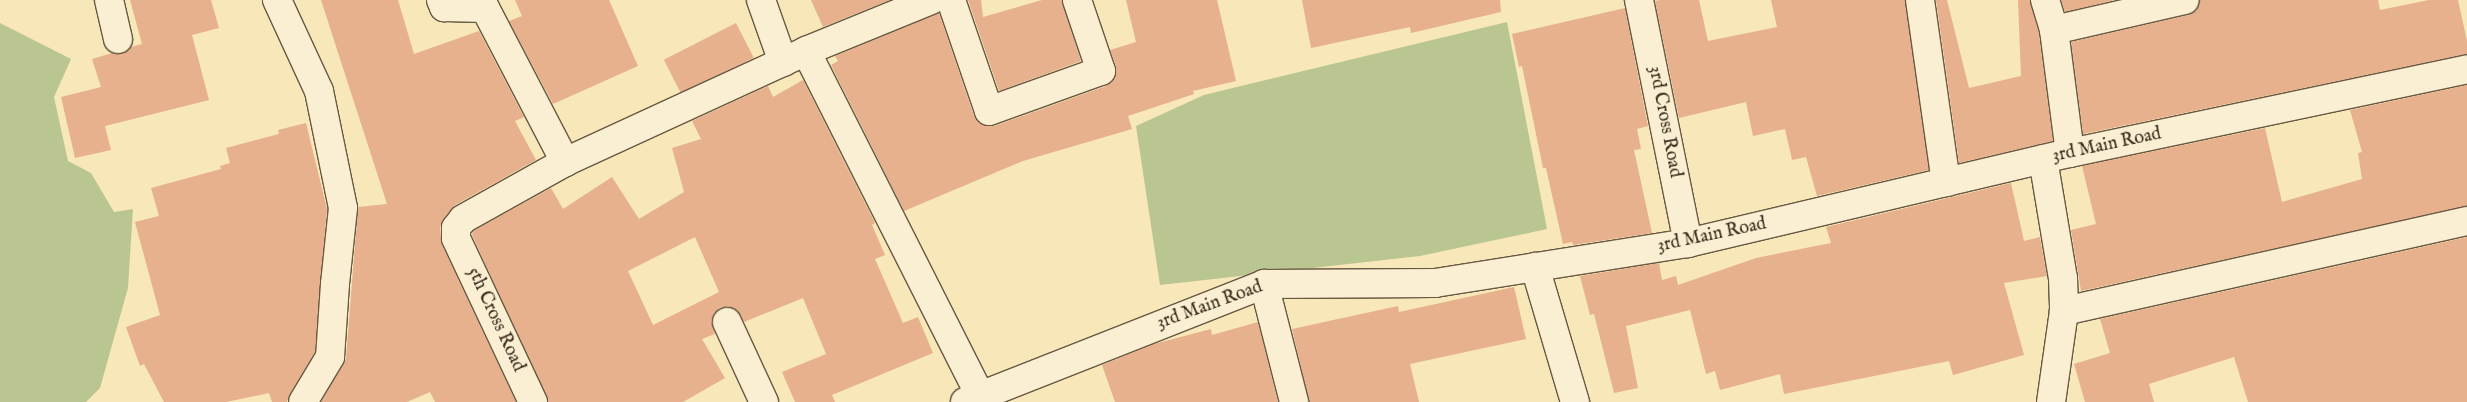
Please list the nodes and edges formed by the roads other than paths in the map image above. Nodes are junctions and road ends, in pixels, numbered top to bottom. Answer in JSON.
{"nodes":[{"id":1,"x":109,"y":0,"type":"edge"},
{"id":2,"x":277,"y":0,"type":"edge"},
{"id":3,"x":441,"y":0,"type":"edge"},
{"id":4,"x":761,"y":0,"type":"edge"},
{"id":5,"x":930,"y":0,"type":"edge"},
{"id":6,"x":951,"y":0,"type":"edge"},
{"id":7,"x":1077,"y":0,"type":"edge"},
{"id":8,"x":1639,"y":0,"type":"edge"},
{"id":9,"x":1920,"y":0,"type":"edge"},
{"id":10,"x":2045,"y":0,"type":"edge"},
{"id":11,"x":2185,"y":0,"type":"edge"},
{"id":12,"x":2054,"y":30,"type":"junction"},
{"id":13,"x":118,"y":38,"type":"dead end"},
{"id":14,"x":794,"y":57,"type":"junction"},
{"id":15,"x":2467,"y":69,"type":"edge"},
{"id":16,"x":2070,"y":153,"type":"junction"},
{"id":17,"x":2043,"y":159,"type":"junction"},
{"id":18,"x":565,"y":162,"type":"junction"},
{"id":19,"x":1946,"y":182,"type":"junction"},
{"id":20,"x":2467,"y":221,"type":"edge"},
{"id":21,"x":1688,"y":243,"type":"junction"},
{"id":22,"x":1535,"y":267,"type":"junction"},
{"id":23,"x":1264,"y":284,"type":"junction"},
{"id":24,"x":2064,"y":311,"type":"junction"},
{"id":25,"x":727,"y":322,"type":"dead end"},
{"id":26,"x":976,"y":400,"type":"edge"},
{"id":27,"x":303,"y":402,"type":"edge"},
{"id":28,"x":533,"y":402,"type":"edge"},
{"id":29,"x":764,"y":402,"type":"edge"},
{"id":30,"x":1294,"y":402,"type":"edge"},
{"id":31,"x":1575,"y":402,"type":"edge"},
{"id":32,"x":2051,"y":402,"type":"edge"}],
"edges":[{"from":1,"to":13,"type":"street"},
{"from":2,"to":27,"type":"street"},
{"from":3,"to":18,"type":"street"},
{"from":4,"to":14,"type":"street"},
{"from":5,"to":14,"type":"street"},
{"from":6,"to":7,"type":"street"},
{"from":8,"to":21,"type":"street","name":"3rd Cross Road"},
{"from":9,"to":19,"type":"street"},
{"from":10,"to":12,"type":"street"},
{"from":11,"to":12,"type":"street"},
{"from":12,"to":16,"type":"street"},
{"from":14,"to":18,"type":"street"},
{"from":14,"to":26,"type":"street"},
{"from":15,"to":16,"type":"street","name":"3rd Main Road"},
{"from":16,"to":17,"type":"street","name":"3rd Main Road"},
{"from":17,"to":19,"type":"street","name":"3rd Main Road"},
{"from":17,"to":24,"type":"street"},
{"from":18,"to":28,"type":"street","name":"5th Cross Road"},
{"from":19,"to":21,"type":"street","name":"3rd Main Road"},
{"from":20,"to":24,"type":"street"},
{"from":21,"to":22,"type":"street","name":"3rd Main Road"},
{"from":22,"to":23,"type":"street","name":"3rd Main Road"},
{"from":22,"to":31,"type":"street"},
{"from":23,"to":26,"type":"street","name":"3rd Main Road"},
{"from":23,"to":30,"type":"street"},
{"from":24,"to":32,"type":"street"},
{"from":25,"to":29,"type":"street"}]}
